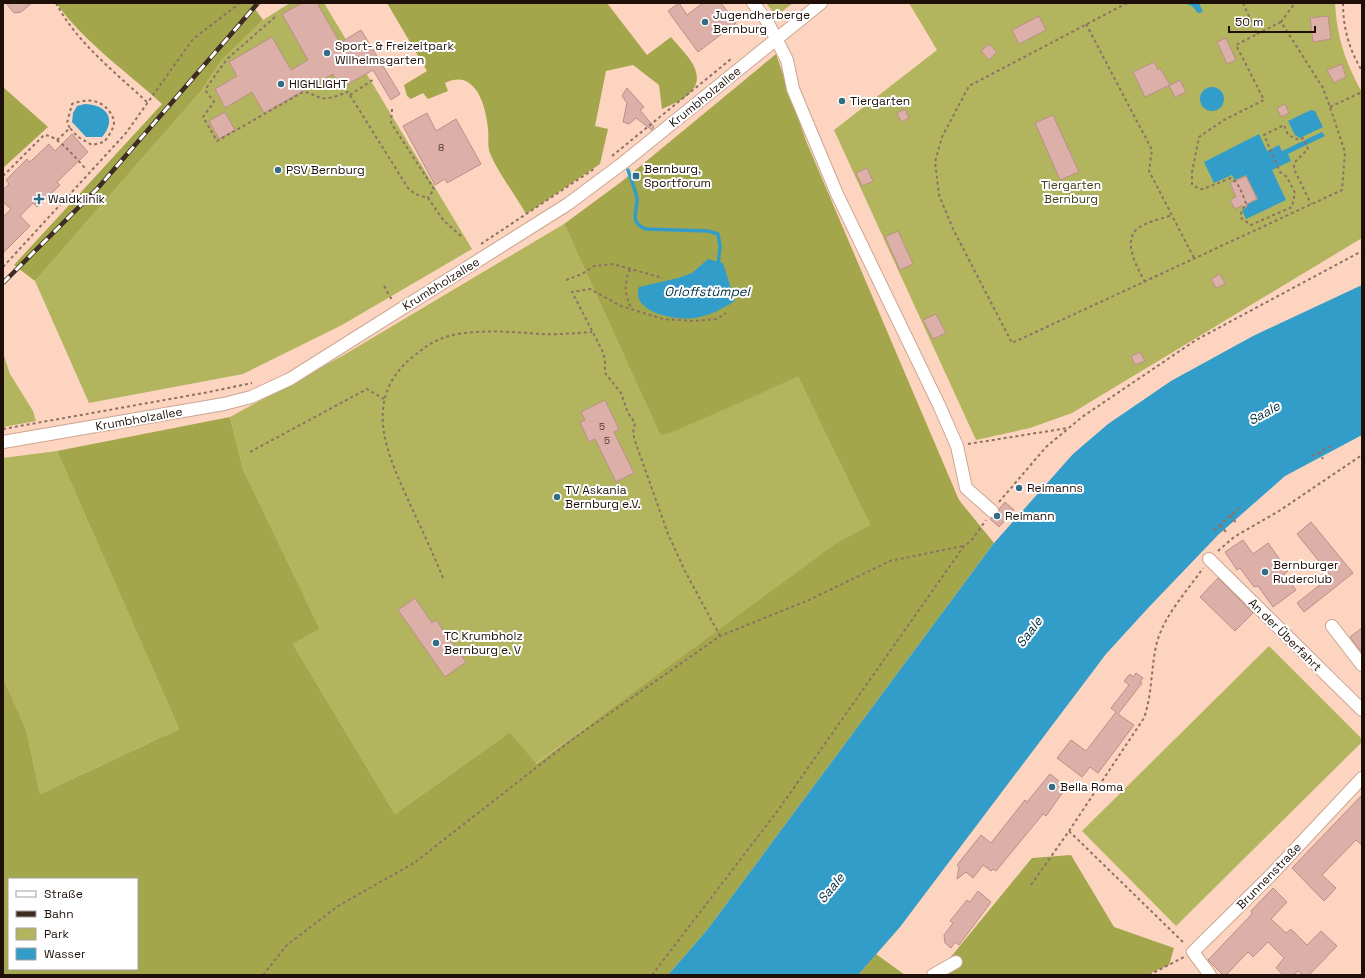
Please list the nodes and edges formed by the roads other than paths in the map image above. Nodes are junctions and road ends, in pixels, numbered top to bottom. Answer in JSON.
{"nodes":[{"id":1,"x":753,"y":3,"type":"edge"},
{"id":2,"x":821,"y":3,"type":"edge"},
{"id":3,"x":777,"y":39,"type":"junction"},
{"id":4,"x":3,"y":442,"type":"edge"},
{"id":5,"x":992,"y":511,"type":"road end"},
{"id":6,"x":1209,"y":558,"type":"road end"},
{"id":7,"x":1332,"y":626,"type":"dead end"},
{"id":8,"x":1362,"y":665,"type":"edge"},
{"id":9,"x":1362,"y":710,"type":"edge"},
{"id":10,"x":1362,"y":778,"type":"edge"},
{"id":11,"x":956,"y":962,"type":"dead end"},
{"id":12,"x":933,"y":975,"type":"edge"},
{"id":13,"x":1210,"y":975,"type":"edge"}],
"edges":[{"from":1,"to":3,"type":"street"},
{"from":2,"to":3,"type":"street","name":"Krumbholzallee"},
{"from":3,"to":4,"type":"street","name":"Krumbholzallee"},
{"from":3,"to":5,"type":"street"},
{"from":6,"to":9,"type":"street","name":"An der Überfahrt"},
{"from":7,"to":8,"type":"street"},
{"from":10,"to":13,"type":"street","name":"Brunnenstraße"},
{"from":11,"to":12,"type":"street"}]}
